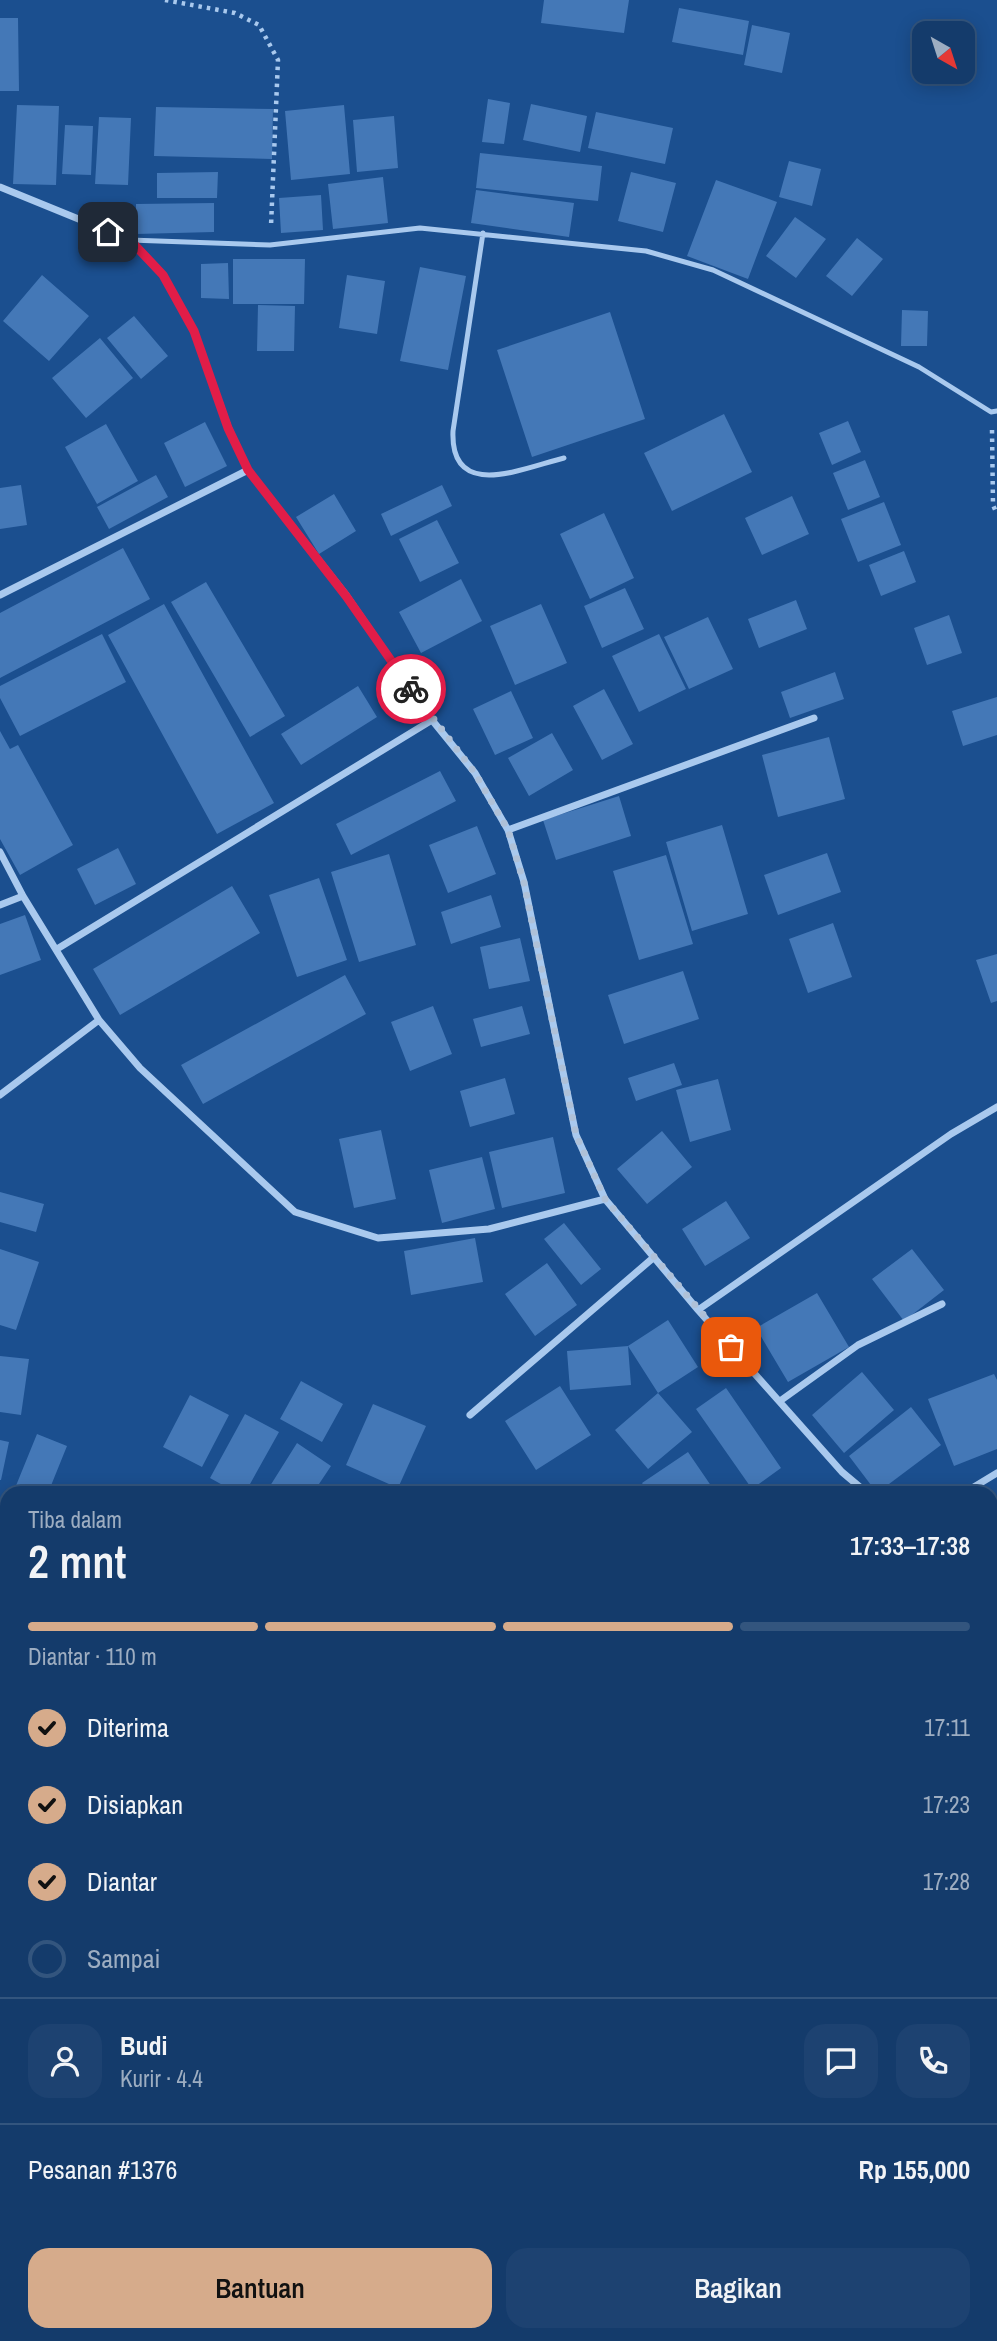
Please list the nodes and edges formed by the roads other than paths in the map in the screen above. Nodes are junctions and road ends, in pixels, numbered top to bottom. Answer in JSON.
{"nodes":[{"id":1,"x":0,"y":187,"type":"edge"},
{"id":2,"x":483,"y":233,"type":"junction"},
{"id":3,"x":130,"y":240,"type":"junction"},
{"id":4,"x":994,"y":411,"type":"edge"},
{"id":5,"x":565,"y":458,"type":"dead end"},
{"id":6,"x":248,"y":470,"type":"junction"},
{"id":7,"x":0,"y":595,"type":"edge"},
{"id":8,"x":814,"y":718,"type":"dead end"},
{"id":9,"x":432,"y":720,"type":"junction"},
{"id":10,"x":508,"y":830,"type":"junction"},
{"id":11,"x":0,"y":852,"type":"edge"},
{"id":12,"x":23,"y":896,"type":"junction"},
{"id":13,"x":0,"y":905,"type":"edge"},
{"id":14,"x":57,"y":949,"type":"junction"},
{"id":15,"x":99,"y":1020,"type":"junction"},
{"id":16,"x":0,"y":1095,"type":"edge"},
{"id":17,"x":997,"y":1107,"type":"edge"},
{"id":18,"x":605,"y":1199,"type":"junction"},
{"id":19,"x":653,"y":1258,"type":"junction"},
{"id":20,"x":942,"y":1304,"type":"dead end"},
{"id":21,"x":698,"y":1310,"type":"junction"},
{"id":22,"x":780,"y":1401,"type":"junction"},
{"id":23,"x":470,"y":1415,"type":"dead end"},
{"id":24,"x":997,"y":1473,"type":"edge"},
{"id":25,"x":859,"y":1486,"type":"edge"},
{"id":26,"x":976,"y":1486,"type":"edge"}],
"edges":[{"from":1,"to":3,"type":"street"},
{"from":2,"to":3,"type":"lane"},
{"from":2,"to":4,"type":"lane"},
{"from":2,"to":5,"type":"lane"},
{"from":3,"to":6,"type":"street"},
{"from":6,"to":7,"type":"street"},
{"from":6,"to":9,"type":"street"},
{"from":8,"to":10,"type":"street"},
{"from":9,"to":10,"type":"street"},
{"from":9,"to":14,"type":"street"},
{"from":10,"to":18,"type":"street"},
{"from":11,"to":12,"type":"street"},
{"from":12,"to":13,"type":"street"},
{"from":12,"to":14,"type":"street"},
{"from":14,"to":15,"type":"street"},
{"from":15,"to":16,"type":"street"},
{"from":15,"to":18,"type":"street"},
{"from":17,"to":21,"type":"street"},
{"from":18,"to":19,"type":"street"},
{"from":19,"to":21,"type":"street"},
{"from":19,"to":23,"type":"street"},
{"from":20,"to":22,"type":"street"},
{"from":21,"to":22,"type":"street"},
{"from":22,"to":25,"type":"street"},
{"from":24,"to":26,"type":"street"}]}
